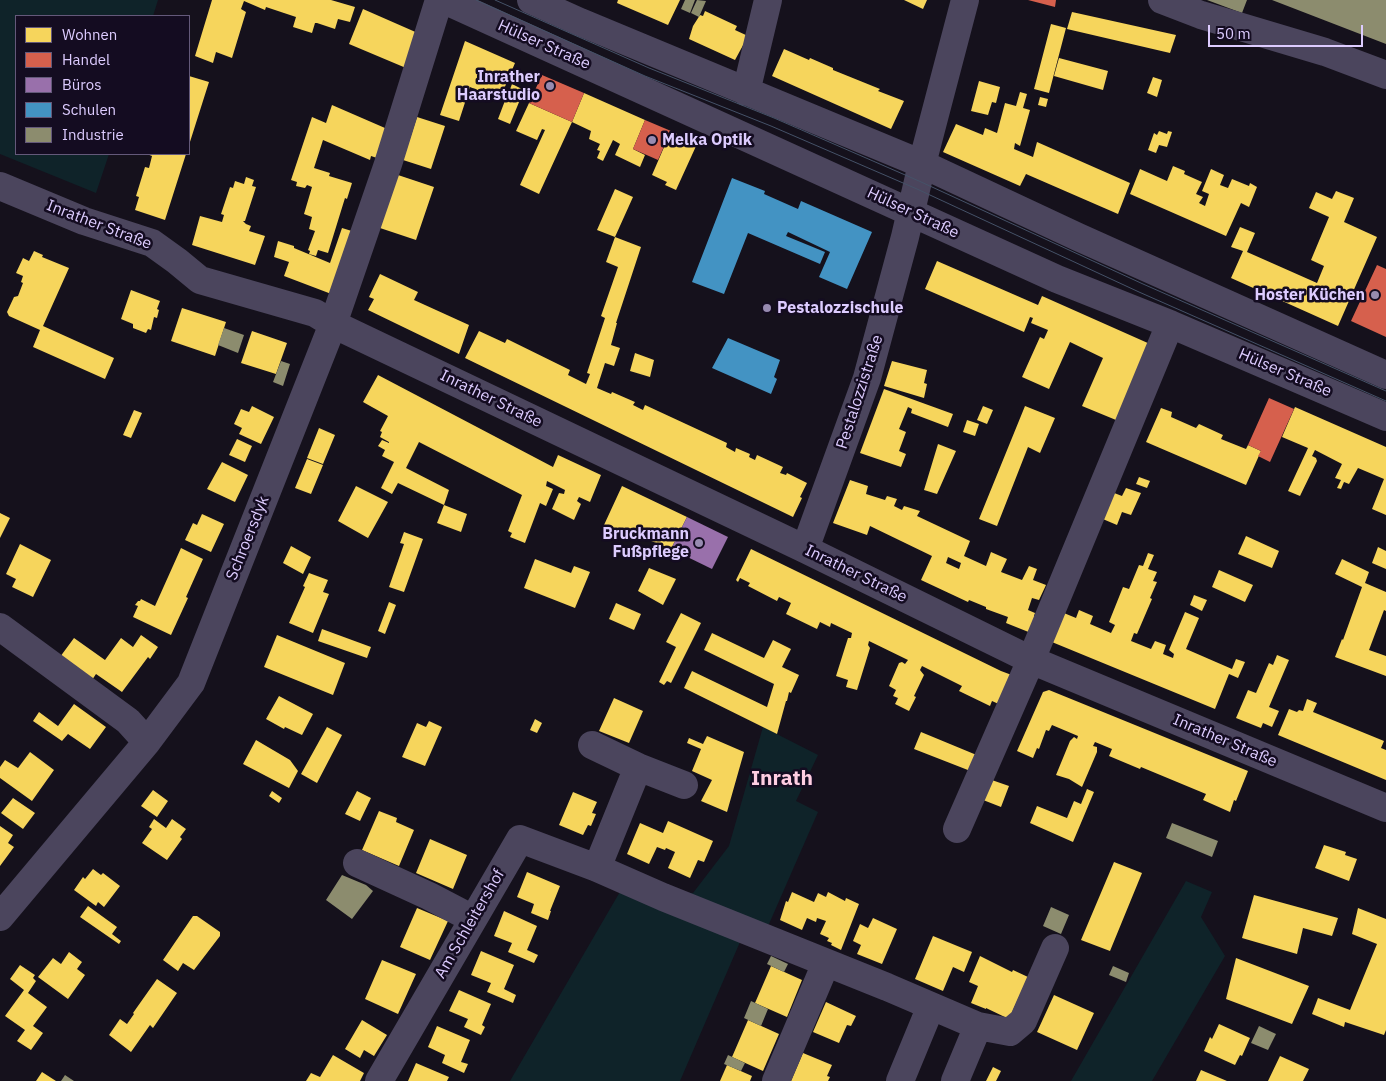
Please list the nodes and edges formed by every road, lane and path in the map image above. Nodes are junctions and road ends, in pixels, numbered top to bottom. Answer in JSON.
{"nodes":[{"id":1,"x":439,"y":0,"type":"edge"},
{"id":2,"x":444,"y":0,"type":"edge"},
{"id":3,"x":531,"y":0,"type":"edge"},
{"id":4,"x":768,"y":0,"type":"edge"},
{"id":5,"x":964,"y":0,"type":"edge"},
{"id":6,"x":1162,"y":0,"type":"edge"},
{"id":7,"x":1386,"y":75,"type":"edge"},
{"id":8,"x":746,"y":92,"type":"junction"},
{"id":9,"x":922,"y":164,"type":"junction"},
{"id":10,"x":0,"y":186,"type":"edge"},
{"id":11,"x":912,"y":212,"type":"junction"},
{"id":12,"x":333,"y":324,"type":"junction"},
{"id":13,"x":1170,"y":324,"type":"junction"},
{"id":14,"x":1386,"y":375,"type":"edge"},
{"id":15,"x":1386,"y":417,"type":"edge"},
{"id":16,"x":805,"y":549,"type":"junction"},
{"id":17,"x":0,"y":627,"type":"edge"},
{"id":18,"x":1031,"y":660,"type":"junction"},
{"id":19,"x":146,"y":742,"type":"junction"},
{"id":20,"x":592,"y":745,"type":"dead end"},
{"id":21,"x":638,"y":767,"type":"junction"},
{"id":22,"x":684,"y":785,"type":"dead end"},
{"id":23,"x":1386,"y":808,"type":"edge"},
{"id":24,"x":957,"y":829,"type":"dead end"},
{"id":25,"x":357,"y":863,"type":"dead end"},
{"id":26,"x":597,"y":868,"type":"junction"},
{"id":27,"x":0,"y":916,"type":"edge"},
{"id":28,"x":473,"y":919,"type":"junction"},
{"id":29,"x":1055,"y":948,"type":"dead end"},
{"id":30,"x":826,"y":963,"type":"junction"},
{"id":31,"x":931,"y":1006,"type":"junction"},
{"id":32,"x":978,"y":1026,"type":"junction"},
{"id":33,"x":379,"y":1081,"type":"edge"},
{"id":34,"x":776,"y":1081,"type":"edge"},
{"id":35,"x":900,"y":1081,"type":"edge"},
{"id":36,"x":955,"y":1081,"type":"edge"}],
"edges":[{"from":1,"to":12,"type":"street"},
{"from":2,"to":11,"type":"street","name":"Hülser Straße"},
{"from":3,"to":8,"type":"street"},
{"from":4,"to":8,"type":"street"},
{"from":5,"to":9,"type":"street","name":"Pestalozzistraße"},
{"from":6,"to":7,"type":"street"},
{"from":8,"to":9,"type":"street"},
{"from":9,"to":11,"type":"street","name":"Pestalozzistraße"},
{"from":9,"to":14,"type":"street"},
{"from":10,"to":12,"type":"street","name":"Inrather Straße"},
{"from":11,"to":13,"type":"street","name":"Hülser Straße"},
{"from":11,"to":16,"type":"street","name":"Pestalozzistraße"},
{"from":12,"to":16,"type":"street","name":"Inrather Straße"},
{"from":12,"to":19,"type":"street","name":"Schroersdyk"},
{"from":13,"to":15,"type":"street","name":"Hülser Straße"},
{"from":13,"to":18,"type":"street"},
{"from":16,"to":18,"type":"street","name":"Inrather Straße"},
{"from":17,"to":19,"type":"street"},
{"from":18,"to":23,"type":"street","name":"Inrather Straße"},
{"from":18,"to":24,"type":"street"},
{"from":19,"to":27,"type":"street","name":"Schroersdyk"},
{"from":20,"to":21,"type":"street"},
{"from":21,"to":22,"type":"street"},
{"from":21,"to":26,"type":"street"},
{"from":25,"to":28,"type":"street"},
{"from":26,"to":28,"type":"street","name":"Am Schleitershof"},
{"from":26,"to":30,"type":"street","name":"Am Schleitershof"},
{"from":28,"to":33,"type":"street","name":"Am Schleitershof"},
{"from":29,"to":32,"type":"street","name":"Am Schleitershof"},
{"from":30,"to":31,"type":"street","name":"Am Schleitershof"},
{"from":30,"to":34,"type":"street"},
{"from":31,"to":32,"type":"street","name":"Am Schleitershof"},
{"from":31,"to":35,"type":"street"},
{"from":32,"to":36,"type":"street"}]}
